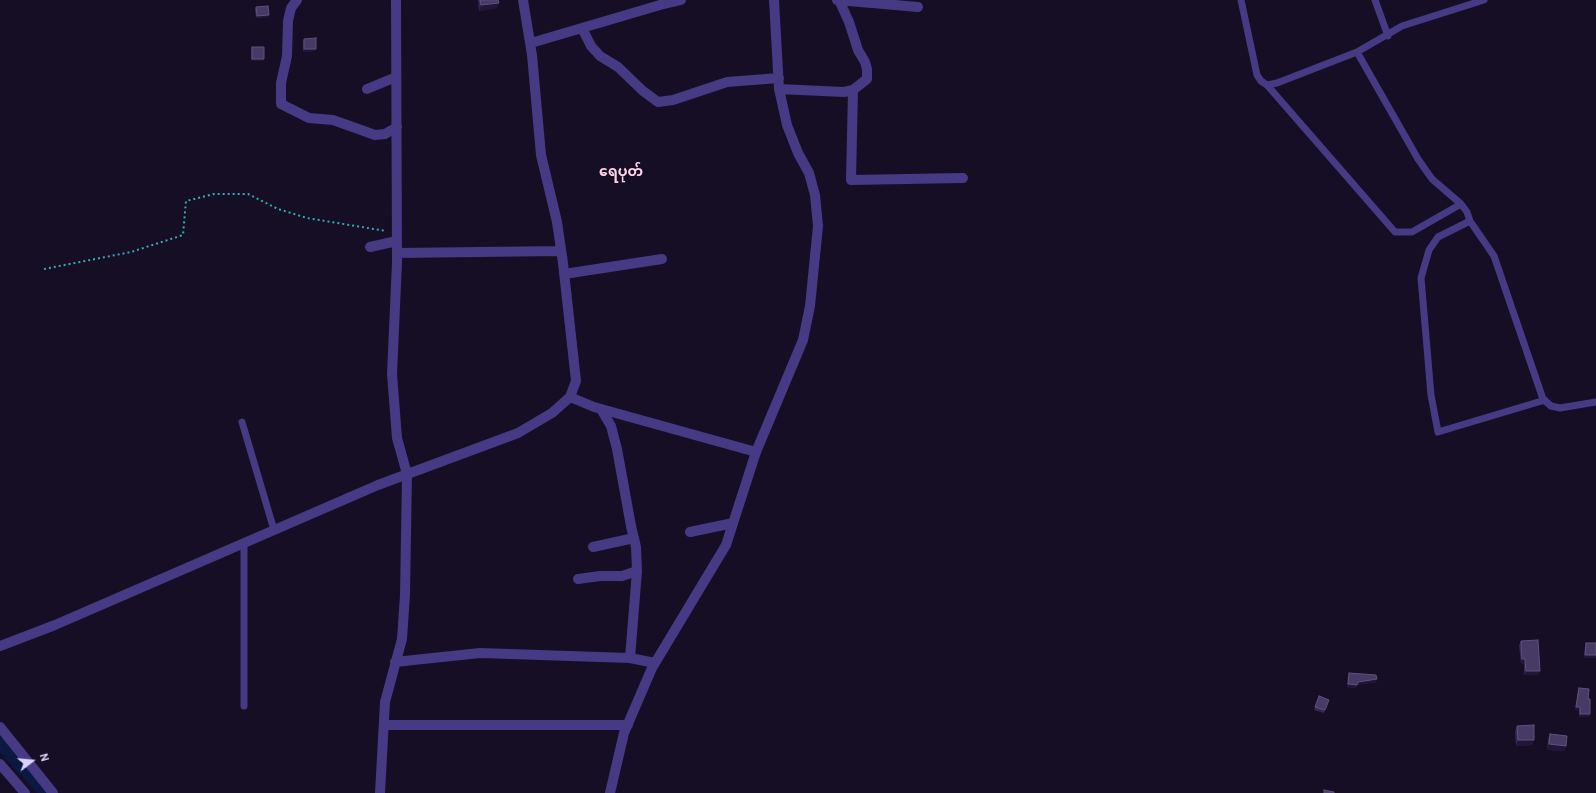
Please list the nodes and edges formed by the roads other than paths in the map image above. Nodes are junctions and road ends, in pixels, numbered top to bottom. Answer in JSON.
{"nodes":[{"id":1,"x":297,"y":0,"type":"edge"},
{"id":2,"x":396,"y":0,"type":"edge"},
{"id":3,"x":524,"y":0,"type":"edge"},
{"id":4,"x":681,"y":0,"type":"edge"},
{"id":5,"x":774,"y":0,"type":"edge"},
{"id":6,"x":838,"y":0,"type":"edge"},
{"id":7,"x":1241,"y":0,"type":"edge"},
{"id":8,"x":1375,"y":0,"type":"edge"},
{"id":9,"x":1484,"y":0,"type":"edge"},
{"id":10,"x":853,"y":1,"type":"edge"},
{"id":11,"x":918,"y":7,"type":"dead end"},
{"id":12,"x":582,"y":28,"type":"junction"},
{"id":13,"x":1388,"y":36,"type":"junction"},
{"id":14,"x":531,"y":43,"type":"junction"},
{"id":15,"x":1357,"y":52,"type":"junction"},
{"id":16,"x":396,"y":78,"type":"junction"},
{"id":17,"x":779,"y":78,"type":"junction"},
{"id":18,"x":1267,"y":85,"type":"junction"},
{"id":19,"x":779,"y":89,"type":"junction"},
{"id":20,"x":367,"y":90,"type":"dead end"},
{"id":21,"x":853,"y":90,"type":"junction"},
{"id":22,"x":397,"y":128,"type":"junction"},
{"id":23,"x":963,"y":178,"type":"dead end"},
{"id":24,"x":1461,"y":204,"type":"junction"},
{"id":25,"x":1470,"y":221,"type":"junction"},
{"id":26,"x":397,"y":237,"type":"junction"},
{"id":27,"x":370,"y":247,"type":"dead end"},
{"id":28,"x":561,"y":251,"type":"junction"},
{"id":29,"x":397,"y":253,"type":"junction"},
{"id":30,"x":662,"y":259,"type":"dead end"},
{"id":31,"x":564,"y":274,"type":"junction"},
{"id":32,"x":570,"y":397,"type":"junction"},
{"id":33,"x":1545,"y":400,"type":"junction"},
{"id":34,"x":1596,"y":402,"type":"edge"},
{"id":35,"x":601,"y":409,"type":"junction"},
{"id":36,"x":242,"y":422,"type":"dead end"},
{"id":37,"x":756,"y":452,"type":"junction"},
{"id":38,"x":407,"y":474,"type":"junction"},
{"id":39,"x":733,"y":523,"type":"junction"},
{"id":40,"x":274,"y":530,"type":"junction"},
{"id":41,"x":690,"y":532,"type":"dead end"},
{"id":42,"x":634,"y":538,"type":"junction"},
{"id":43,"x":244,"y":543,"type":"junction"},
{"id":44,"x":593,"y":547,"type":"dead end"},
{"id":45,"x":637,"y":571,"type":"junction"},
{"id":46,"x":578,"y":579,"type":"dead end"},
{"id":47,"x":0,"y":646,"type":"edge"},
{"id":48,"x":630,"y":658,"type":"junction"},
{"id":49,"x":395,"y":662,"type":"junction"},
{"id":50,"x":655,"y":662,"type":"junction"},
{"id":51,"x":244,"y":706,"type":"dead end"},
{"id":52,"x":384,"y":725,"type":"junction"},
{"id":53,"x":628,"y":725,"type":"junction"},
{"id":54,"x":0,"y":728,"type":"edge"},
{"id":55,"x":0,"y":764,"type":"edge"},
{"id":56,"x":26,"y":793,"type":"edge"},
{"id":57,"x":53,"y":793,"type":"edge"},
{"id":58,"x":380,"y":793,"type":"edge"},
{"id":59,"x":610,"y":793,"type":"edge"}],
"edges":[{"from":1,"to":22,"type":"street"},
{"from":2,"to":16,"type":"street"},
{"from":3,"to":14,"type":"street"},
{"from":4,"to":12,"type":"street"},
{"from":5,"to":17,"type":"street"},
{"from":6,"to":10,"type":"street"},
{"from":6,"to":21,"type":"street"},
{"from":7,"to":18,"type":"lane"},
{"from":8,"to":13,"type":"lane"},
{"from":9,"to":13,"type":"lane"},
{"from":10,"to":11,"type":"street"},
{"from":12,"to":14,"type":"street"},
{"from":12,"to":17,"type":"street"},
{"from":13,"to":15,"type":"lane"},
{"from":14,"to":28,"type":"street"},
{"from":15,"to":18,"type":"lane"},
{"from":15,"to":24,"type":"lane"},
{"from":16,"to":20,"type":"street"},
{"from":16,"to":22,"type":"street"},
{"from":17,"to":19,"type":"street"},
{"from":18,"to":24,"type":"lane"},
{"from":19,"to":21,"type":"street"},
{"from":19,"to":37,"type":"street"},
{"from":21,"to":23,"type":"street"},
{"from":22,"to":26,"type":"street"},
{"from":24,"to":25,"type":"lane"},
{"from":25,"to":33,"type":"lane"},
{"from":25,"to":33,"type":"lane"},
{"from":26,"to":27,"type":"street"},
{"from":26,"to":29,"type":"street"},
{"from":28,"to":29,"type":"street"},
{"from":28,"to":31,"type":"street"},
{"from":29,"to":38,"type":"street"},
{"from":30,"to":31,"type":"street"},
{"from":31,"to":32,"type":"street"},
{"from":32,"to":35,"type":"street"},
{"from":32,"to":38,"type":"street"},
{"from":33,"to":34,"type":"lane"},
{"from":35,"to":37,"type":"street"},
{"from":35,"to":42,"type":"street"},
{"from":36,"to":40,"type":"lane"},
{"from":37,"to":39,"type":"street"},
{"from":38,"to":40,"type":"street"},
{"from":38,"to":49,"type":"street"},
{"from":39,"to":41,"type":"street"},
{"from":39,"to":50,"type":"street"},
{"from":40,"to":43,"type":"street"},
{"from":42,"to":44,"type":"street"},
{"from":42,"to":45,"type":"street"},
{"from":43,"to":47,"type":"street"},
{"from":43,"to":51,"type":"lane"},
{"from":45,"to":46,"type":"street"},
{"from":45,"to":48,"type":"street"},
{"from":48,"to":49,"type":"street"},
{"from":48,"to":50,"type":"street"},
{"from":49,"to":52,"type":"street"},
{"from":50,"to":53,"type":"street"},
{"from":52,"to":53,"type":"street"},
{"from":52,"to":58,"type":"street"},
{"from":53,"to":59,"type":"street"},
{"from":54,"to":57,"type":"street"},
{"from":55,"to":56,"type":"street"}]}
